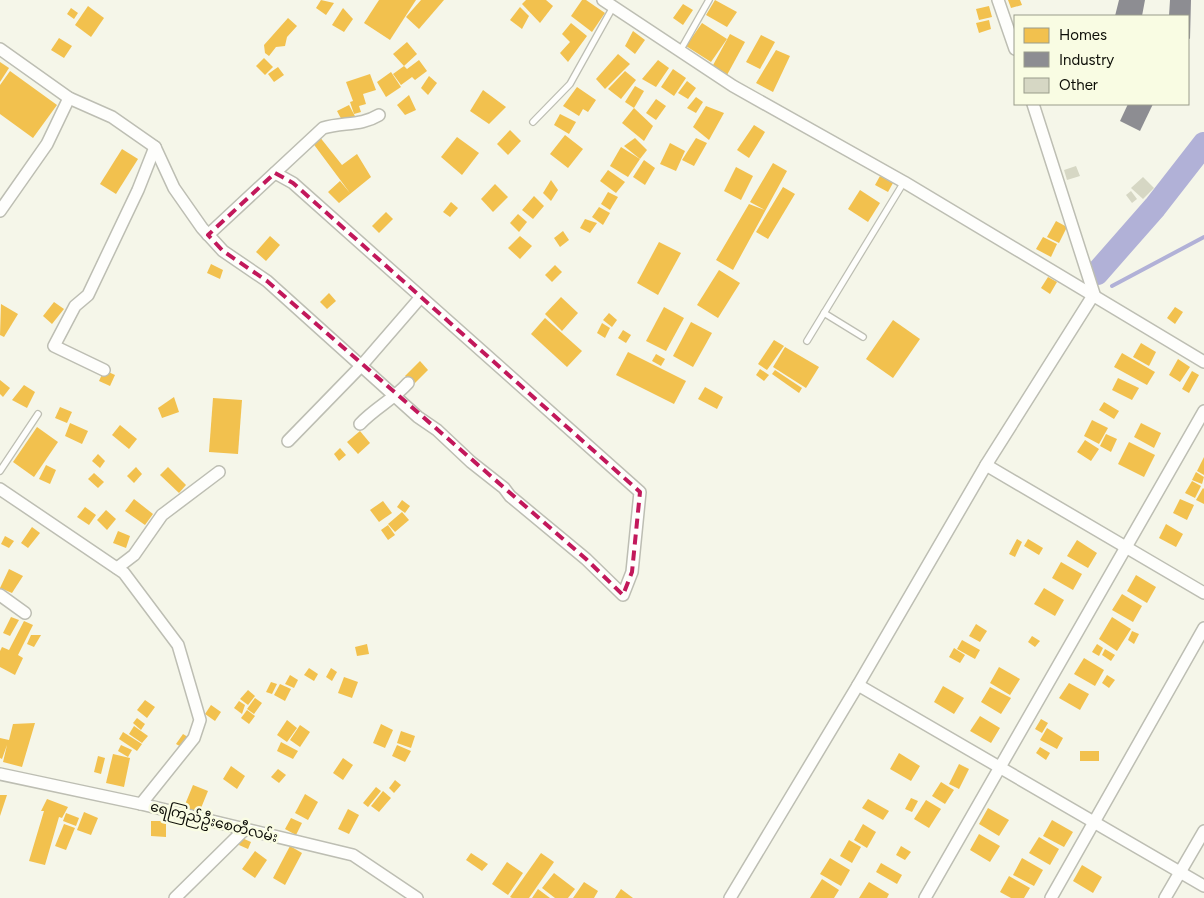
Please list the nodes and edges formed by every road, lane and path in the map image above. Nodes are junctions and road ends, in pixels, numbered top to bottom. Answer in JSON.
{"nodes":[{"id":1,"x":603,"y":0,"type":"edge"},
{"id":2,"x":709,"y":0,"type":"edge"},
{"id":3,"x":998,"y":0,"type":"edge"},
{"id":4,"x":613,"y":7,"type":"junction"},
{"id":5,"x":1014,"y":46,"type":"edge"},
{"id":6,"x":0,"y":49,"type":"edge"},
{"id":7,"x":680,"y":51,"type":"junction"},
{"id":8,"x":69,"y":98,"type":"junction"},
{"id":9,"x":1033,"y":105,"type":"edge"},
{"id":10,"x":379,"y":115,"type":"dead end"},
{"id":11,"x":533,"y":122,"type":"dead end"},
{"id":12,"x":155,"y":147,"type":"junction"},
{"id":13,"x":275,"y":173,"type":"junction"},
{"id":14,"x":904,"y":182,"type":"junction"},
{"id":15,"x":0,"y":211,"type":"edge"},
{"id":16,"x":208,"y":235,"type":"junction"},
{"id":17,"x":1094,"y":294,"type":"junction"},
{"id":18,"x":420,"y":298,"type":"junction"},
{"id":19,"x":824,"y":313,"type":"junction"},
{"id":20,"x":863,"y":337,"type":"dead end"},
{"id":21,"x":807,"y":341,"type":"dead end"},
{"id":22,"x":1204,"y":362,"type":"edge"},
{"id":23,"x":362,"y":365,"type":"junction"},
{"id":24,"x":104,"y":370,"type":"dead end"},
{"id":25,"x":408,"y":384,"type":"dead end"},
{"id":26,"x":397,"y":396,"type":"junction"},
{"id":27,"x":1204,"y":411,"type":"edge"},
{"id":28,"x":38,"y":414,"type":"dead end"},
{"id":29,"x":360,"y":424,"type":"dead end"},
{"id":30,"x":288,"y":441,"type":"dead end"},
{"id":31,"x":986,"y":465,"type":"junction"},
{"id":32,"x":0,"y":472,"type":"edge"},
{"id":33,"x":220,"y":472,"type":"dead end"},
{"id":34,"x":0,"y":489,"type":"edge"},
{"id":35,"x":1125,"y":547,"type":"junction"},
{"id":36,"x":117,"y":568,"type":"junction"},
{"id":37,"x":1204,"y":593,"type":"edge"},
{"id":38,"x":0,"y":595,"type":"edge"},
{"id":39,"x":25,"y":613,"type":"dead end"},
{"id":40,"x":1204,"y":628,"type":"edge"},
{"id":41,"x":858,"y":685,"type":"junction"},
{"id":42,"x":998,"y":767,"type":"junction"},
{"id":43,"x":0,"y":774,"type":"edge"},
{"id":44,"x":141,"y":804,"type":"junction"},
{"id":45,"x":1093,"y":824,"type":"junction"},
{"id":46,"x":244,"y":830,"type":"junction"},
{"id":47,"x":1204,"y":831,"type":"edge"},
{"id":48,"x":1180,"y":872,"type":"junction"},
{"id":49,"x":1204,"y":886,"type":"edge"},
{"id":50,"x":175,"y":898,"type":"edge"},
{"id":51,"x":418,"y":898,"type":"edge"},
{"id":52,"x":730,"y":898,"type":"edge"},
{"id":53,"x":924,"y":898,"type":"edge"},
{"id":54,"x":1051,"y":898,"type":"edge"},
{"id":55,"x":1165,"y":898,"type":"edge"}],
"edges":[{"from":1,"to":4,"type":"street"},
{"from":2,"to":7,"type":"lane"},
{"from":3,"to":5,"type":"street"},
{"from":4,"to":7,"type":"street"},
{"from":4,"to":11,"type":"lane"},
{"from":6,"to":8,"type":"street"},
{"from":7,"to":14,"type":"street"},
{"from":8,"to":12,"type":"street"},
{"from":8,"to":15,"type":"street"},
{"from":9,"to":17,"type":"street"},
{"from":10,"to":13,"type":"street"},
{"from":12,"to":16,"type":"street"},
{"from":12,"to":24,"type":"street"},
{"from":13,"to":16,"type":"street"},
{"from":13,"to":18,"type":"street"},
{"from":14,"to":17,"type":"street"},
{"from":14,"to":19,"type":"lane"},
{"from":16,"to":23,"type":"street"},
{"from":17,"to":22,"type":"street"},
{"from":17,"to":31,"type":"street"},
{"from":18,"to":23,"type":"street"},
{"from":18,"to":26,"type":"street"},
{"from":19,"to":20,"type":"lane"},
{"from":19,"to":21,"type":"lane"},
{"from":23,"to":26,"type":"street"},
{"from":23,"to":30,"type":"street"},
{"from":25,"to":26,"type":"street"},
{"from":26,"to":29,"type":"street"},
{"from":27,"to":35,"type":"street"},
{"from":28,"to":32,"type":"lane"},
{"from":31,"to":35,"type":"street"},
{"from":31,"to":41,"type":"street"},
{"from":33,"to":36,"type":"street"},
{"from":34,"to":36,"type":"street"},
{"from":35,"to":37,"type":"street"},
{"from":35,"to":42,"type":"street"},
{"from":36,"to":44,"type":"street"},
{"from":38,"to":39,"type":"street"},
{"from":40,"to":45,"type":"street"},
{"from":41,"to":42,"type":"street"},
{"from":41,"to":52,"type":"street"},
{"from":42,"to":45,"type":"street"},
{"from":42,"to":53,"type":"street"},
{"from":43,"to":44,"type":"street","name":"ရေကြည်ဦးစေတီလမ်း"},
{"from":44,"to":46,"type":"street","name":"ရေကြည်ဦးစေတီလမ်း"},
{"from":45,"to":48,"type":"street"},
{"from":45,"to":54,"type":"street"},
{"from":46,"to":50,"type":"street"},
{"from":46,"to":51,"type":"street","name":"ရေကြည်ဦးစေတီလမ်း"},
{"from":47,"to":48,"type":"street"},
{"from":48,"to":49,"type":"street"},
{"from":48,"to":55,"type":"street"}]}
